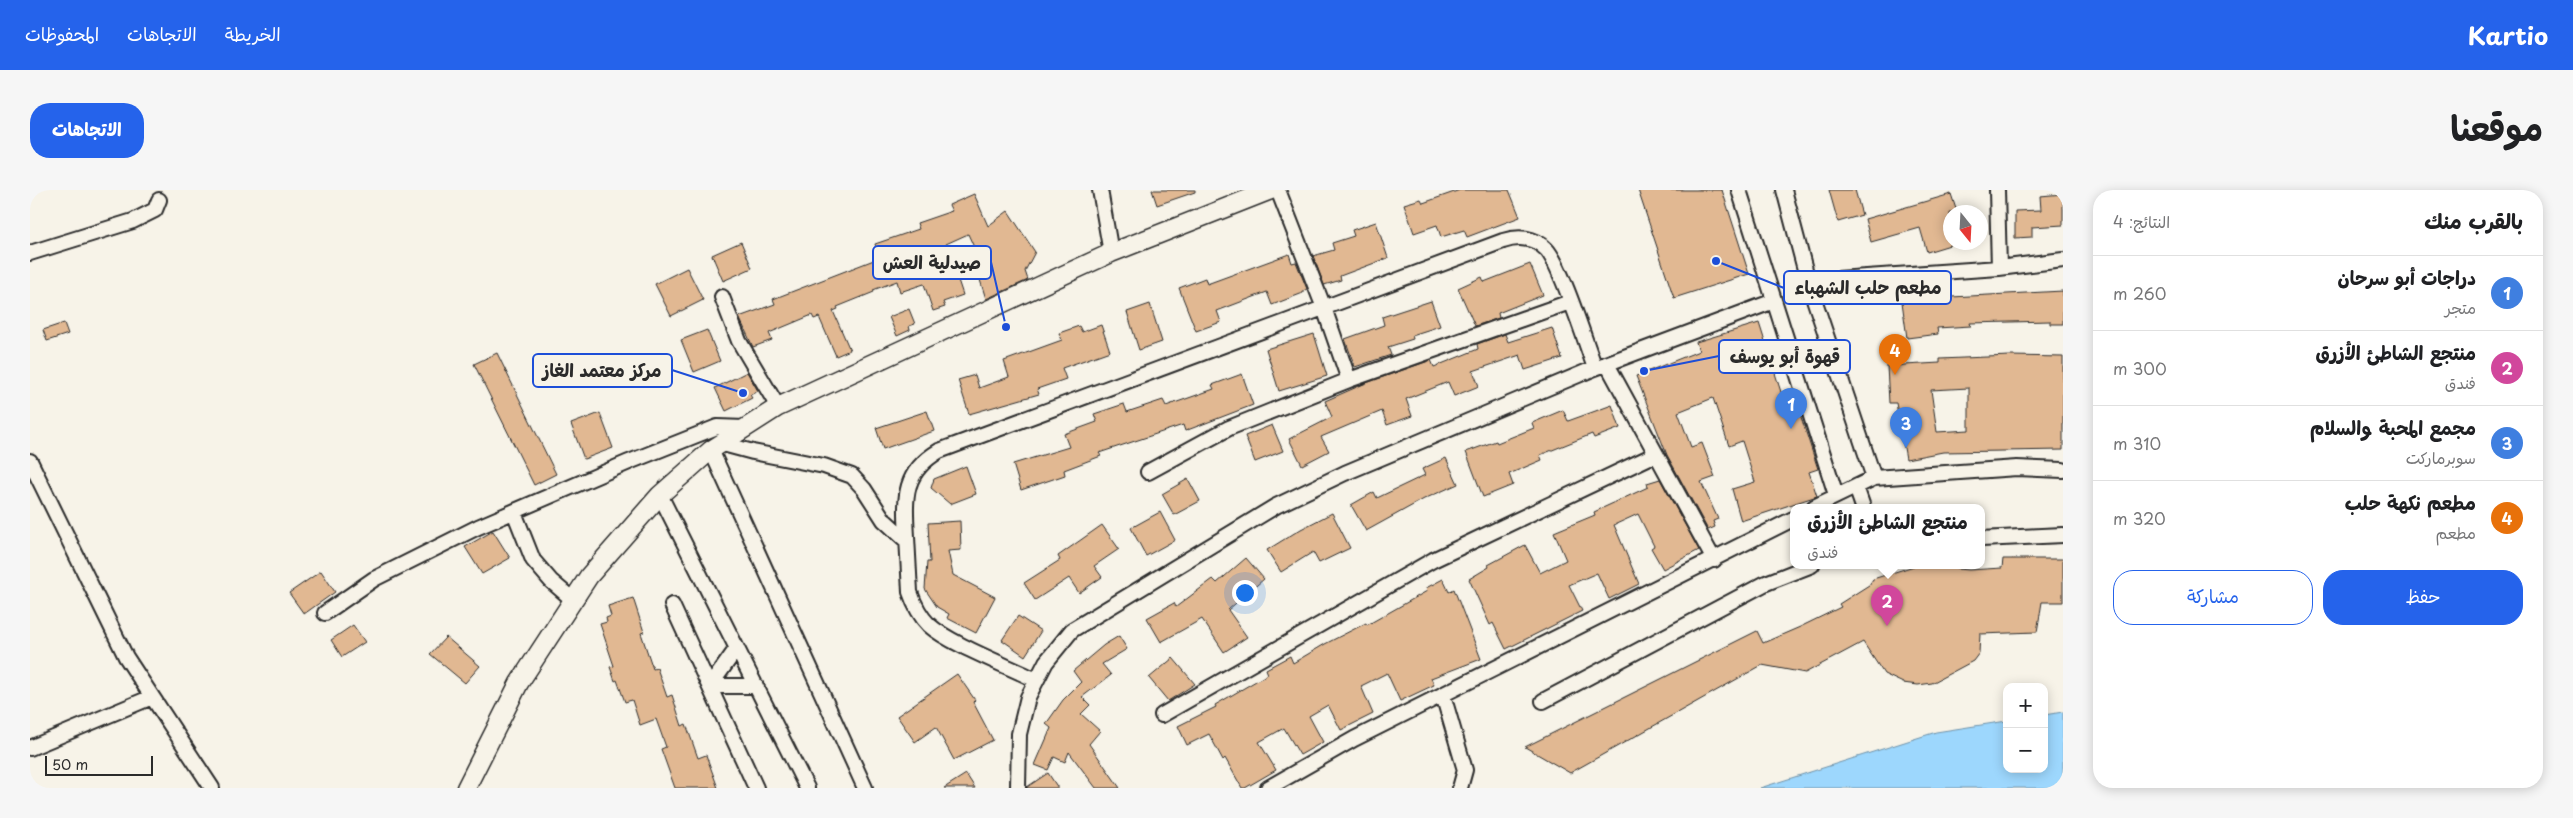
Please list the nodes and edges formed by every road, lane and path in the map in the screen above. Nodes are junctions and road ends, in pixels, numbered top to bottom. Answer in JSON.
{"nodes":[{"id":1,"x":1100,"y":190,"type":"edge"},
{"id":2,"x":1278,"y":190,"type":"edge"},
{"id":3,"x":1739,"y":190,"type":"edge"},
{"id":4,"x":1784,"y":190,"type":"edge"},
{"id":5,"x":1997,"y":190,"type":"edge"},
{"id":6,"x":1259,"y":192,"type":"edge"},
{"id":7,"x":159,"y":200,"type":"dead end"},
{"id":8,"x":30,"y":253,"type":"edge"},
{"id":9,"x":1111,"y":253,"type":"junction"},
{"id":10,"x":2063,"y":260,"type":"edge"},
{"id":11,"x":1999,"y":268,"type":"junction"},
{"id":12,"x":1808,"y":281,"type":"junction"},
{"id":13,"x":722,"y":297,"type":"dead end"},
{"id":14,"x":1774,"y":301,"type":"junction"},
{"id":15,"x":1570,"y":302,"type":"junction"},
{"id":16,"x":1324,"y":308,"type":"junction"},
{"id":17,"x":1601,"y":366,"type":"junction"},
{"id":18,"x":1349,"y":380,"type":"junction"},
{"id":19,"x":778,"y":407,"type":"junction"},
{"id":20,"x":745,"y":428,"type":"junction"},
{"id":21,"x":717,"y":447,"type":"junction"},
{"id":22,"x":1656,"y":454,"type":"junction"},
{"id":23,"x":30,"y":461,"type":"edge"},
{"id":24,"x":2063,"y":470,"type":"edge"},
{"id":25,"x":1148,"y":472,"type":"dead end"},
{"id":26,"x":1874,"y":478,"type":"junction"},
{"id":27,"x":1856,"y":487,"type":"junction"},
{"id":28,"x":660,"y":495,"type":"junction"},
{"id":29,"x":1836,"y":495,"type":"junction"},
{"id":30,"x":1820,"y":504,"type":"edge"},
{"id":31,"x":1862,"y":504,"type":"edge"},
{"id":32,"x":514,"y":512,"type":"junction"},
{"id":33,"x":1790,"y":521,"type":"edge"},
{"id":34,"x":2063,"y":535,"type":"edge"},
{"id":35,"x":1985,"y":539,"type":"edge"},
{"id":36,"x":907,"y":540,"type":"junction"},
{"id":37,"x":1714,"y":560,"type":"junction"},
{"id":38,"x":1802,"y":569,"type":"edge"},
{"id":39,"x":573,"y":600,"type":"junction"},
{"id":40,"x":672,"y":605,"type":"dead end"},
{"id":41,"x":325,"y":613,"type":"dead end"},
{"id":42,"x":736,"y":648,"type":"junction"},
{"id":43,"x":1036,"y":680,"type":"junction"},
{"id":44,"x":710,"y":686,"type":"junction"},
{"id":45,"x":756,"y":686,"type":"junction"},
{"id":46,"x":1443,"y":695,"type":"junction"},
{"id":47,"x":152,"y":697,"type":"junction"},
{"id":48,"x":1543,"y":701,"type":"dead end"},
{"id":49,"x":1162,"y":715,"type":"dead end"},
{"id":50,"x":30,"y":748,"type":"edge"},
{"id":51,"x":212,"y":788,"type":"edge"},
{"id":52,"x":466,"y":788,"type":"edge"},
{"id":53,"x":756,"y":788,"type":"edge"},
{"id":54,"x":807,"y":788,"type":"edge"},
{"id":55,"x":865,"y":788,"type":"edge"},
{"id":56,"x":1018,"y":788,"type":"edge"},
{"id":57,"x":1268,"y":788,"type":"edge"},
{"id":58,"x":1460,"y":788,"type":"edge"}],
"edges":[{"from":1,"to":9,"type":"street"},
{"from":2,"to":16,"type":"street"},
{"from":3,"to":14,"type":"street"},
{"from":4,"to":12,"type":"street"},
{"from":5,"to":11,"type":"street"},
{"from":6,"to":9,"type":"main road"},
{"from":7,"to":8,"type":"street"},
{"from":9,"to":19,"type":"main road"},
{"from":10,"to":11,"type":"street"},
{"from":11,"to":12,"type":"street"},
{"from":12,"to":26,"type":"street"},
{"from":13,"to":19,"type":"street"},
{"from":14,"to":17,"type":"street"},
{"from":14,"to":29,"type":"street"},
{"from":15,"to":16,"type":"street"},
{"from":15,"to":17,"type":"street"},
{"from":15,"to":18,"type":"street"},
{"from":16,"to":18,"type":"street"},
{"from":16,"to":36,"type":"street"},
{"from":17,"to":22,"type":"street"},
{"from":17,"to":43,"type":"street"},
{"from":18,"to":25,"type":"street"},
{"from":19,"to":20,"type":"main road"},
{"from":20,"to":21,"type":"main road"},
{"from":20,"to":32,"type":"street"},
{"from":21,"to":28,"type":"main road"},
{"from":21,"to":36,"type":"street"},
{"from":21,"to":55,"type":"street"},
{"from":22,"to":37,"type":"street"},
{"from":22,"to":49,"type":"street"},
{"from":23,"to":47,"type":"street"},
{"from":24,"to":26,"type":"street"},
{"from":26,"to":27,"type":"street"},
{"from":27,"to":29,"type":"street"},
{"from":27,"to":31,"type":"street"},
{"from":28,"to":39,"type":"main road"},
{"from":28,"to":42,"type":"street"},
{"from":29,"to":30,"type":"street"},
{"from":32,"to":39,"type":"street"},
{"from":32,"to":41,"type":"street"},
{"from":33,"to":37,"type":"street"},
{"from":34,"to":35,"type":"street"},
{"from":36,"to":43,"type":"street"},
{"from":37,"to":46,"type":"street"},
{"from":38,"to":48,"type":"street"},
{"from":39,"to":52,"type":"main road"},
{"from":40,"to":44,"type":"street"},
{"from":42,"to":44,"type":"street"},
{"from":42,"to":45,"type":"street"},
{"from":43,"to":56,"type":"street"},
{"from":44,"to":45,"type":"street"},
{"from":44,"to":53,"type":"street"},
{"from":45,"to":54,"type":"street"},
{"from":46,"to":57,"type":"street"},
{"from":46,"to":58,"type":"street"},
{"from":47,"to":50,"type":"street"},
{"from":47,"to":51,"type":"street"}]}
